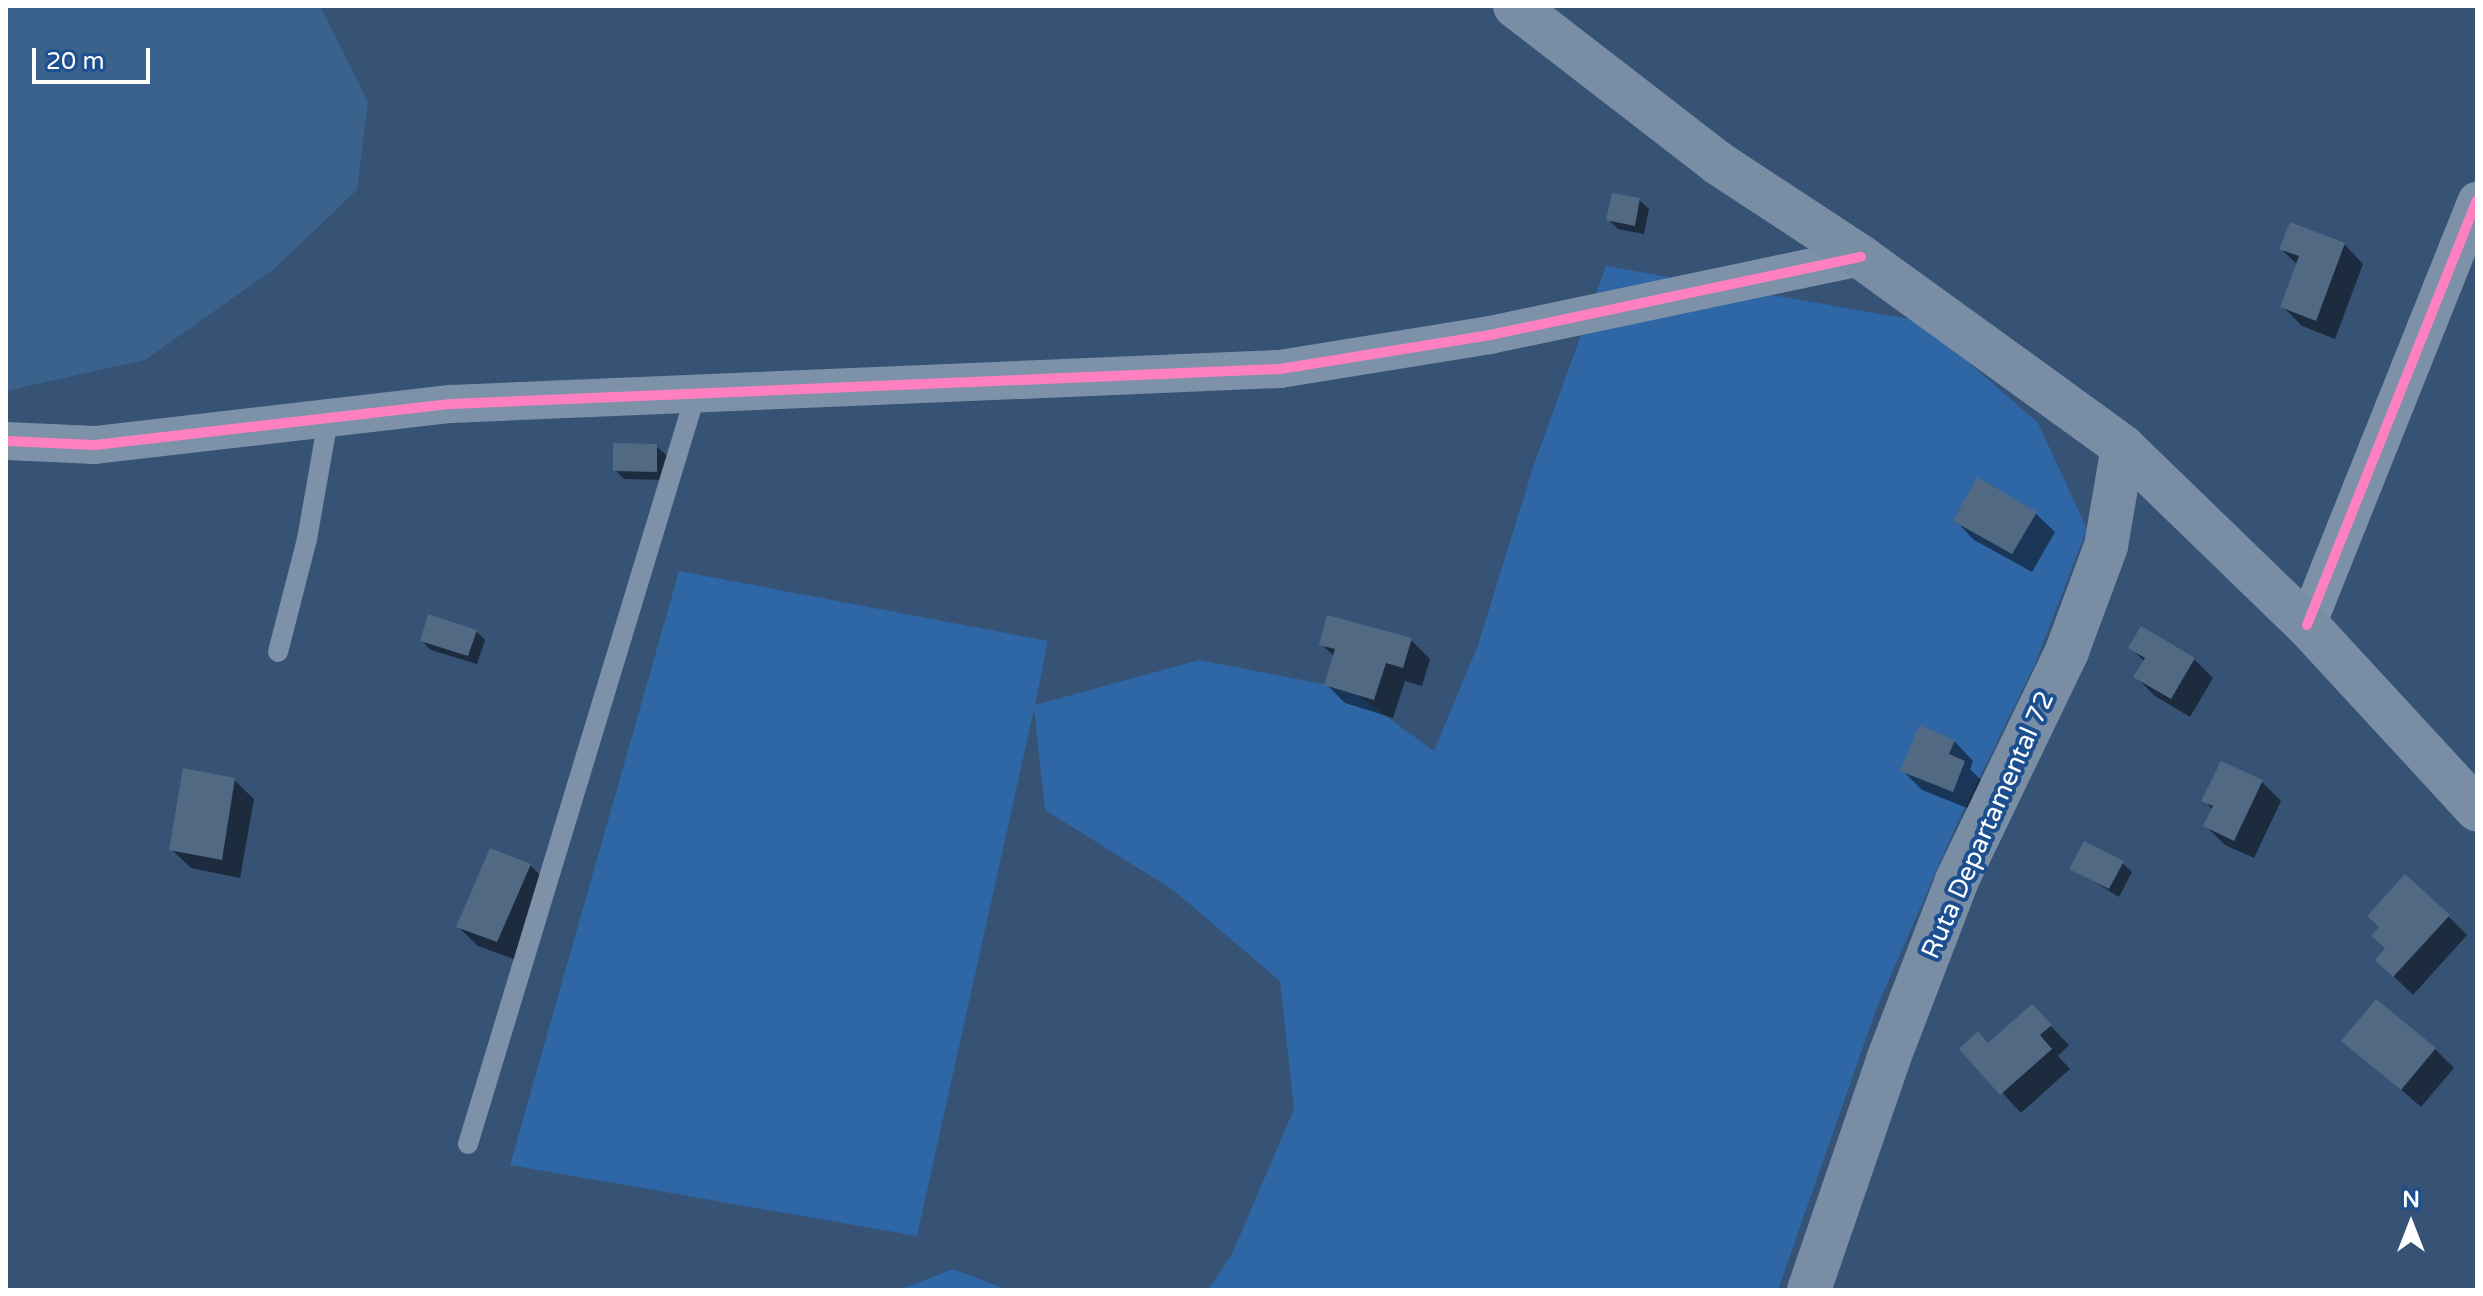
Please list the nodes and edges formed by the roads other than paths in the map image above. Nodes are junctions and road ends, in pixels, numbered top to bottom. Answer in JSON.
{"nodes":[{"id":1,"x":1515,"y":6,"type":"edge"},
{"id":2,"x":2477,"y":201,"type":"edge"},
{"id":3,"x":1861,"y":257,"type":"junction"},
{"id":4,"x":697,"y":390,"type":"junction"},
{"id":5,"x":328,"y":420,"type":"junction"},
{"id":6,"x":6,"y":441,"type":"edge"},
{"id":7,"x":2123,"y":447,"type":"junction"},
{"id":8,"x":2307,"y":625,"type":"junction"},
{"id":9,"x":278,"y":652,"type":"dead end"},
{"id":10,"x":2477,"y":809,"type":"edge"},
{"id":11,"x":468,"y":1144,"type":"dead end"},
{"id":12,"x":1809,"y":1290,"type":"edge"}],
"edges":[{"from":1,"to":3,"type":"main road"},
{"from":2,"to":8,"type":"street"},
{"from":3,"to":4,"type":"street"},
{"from":3,"to":7,"type":"main road"},
{"from":4,"to":5,"type":"street"},
{"from":4,"to":11,"type":"lane"},
{"from":5,"to":6,"type":"street"},
{"from":5,"to":9,"type":"lane"},
{"from":7,"to":8,"type":"main road"},
{"from":7,"to":12,"type":"main road","name":"Ruta Departamental 72"},
{"from":8,"to":10,"type":"main road"}]}
